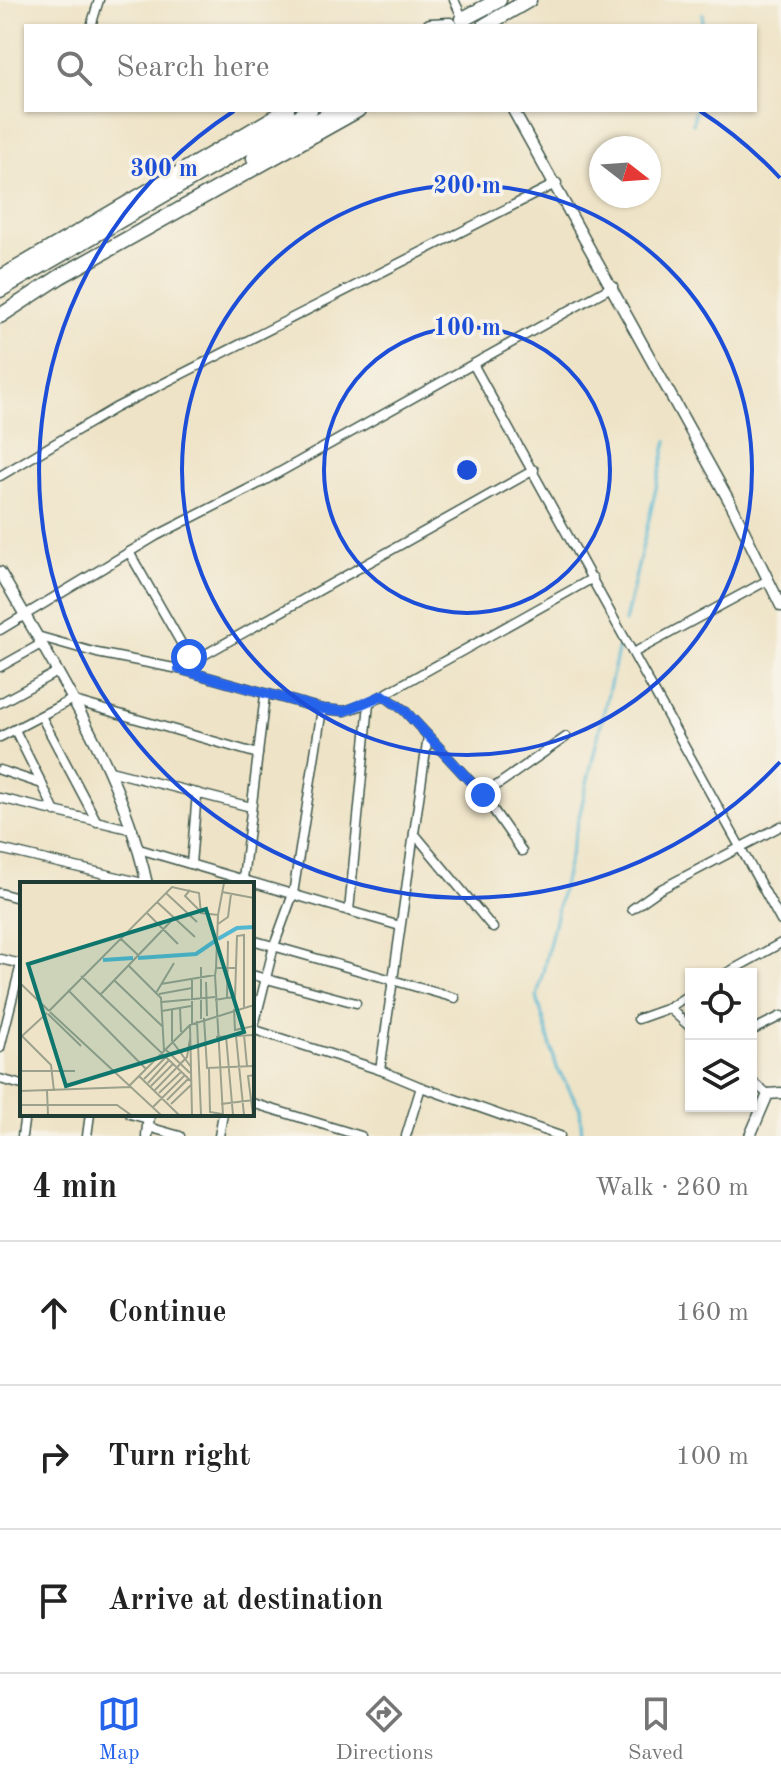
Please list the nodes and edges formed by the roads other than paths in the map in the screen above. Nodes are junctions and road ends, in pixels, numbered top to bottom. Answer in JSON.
{"nodes":[{"id":1,"x":99,"y":0,"type":"edge"},
{"id":2,"x":454,"y":0,"type":"edge"},
{"id":3,"x":499,"y":0,"type":"edge"},
{"id":4,"x":529,"y":0,"type":"edge"},
{"id":5,"x":456,"y":22,"type":"edge"},
{"id":6,"x":92,"y":24,"type":"edge"},
{"id":7,"x":487,"y":24,"type":"edge"},
{"id":8,"x":284,"y":112,"type":"edge"},
{"id":9,"x":307,"y":112,"type":"edge"},
{"id":10,"x":333,"y":112,"type":"edge"},
{"id":11,"x":354,"y":112,"type":"edge"},
{"id":12,"x":514,"y":112,"type":"edge"},
{"id":13,"x":557,"y":183,"type":"junction"},
{"id":14,"x":0,"y":278,"type":"edge"},
{"id":15,"x":613,"y":286,"type":"junction"},
{"id":16,"x":0,"y":290,"type":"edge"},
{"id":17,"x":0,"y":305,"type":"edge"},
{"id":18,"x":0,"y":316,"type":"edge"},
{"id":19,"x":473,"y":364,"type":"junction"},
{"id":20,"x":534,"y":470,"type":"junction"},
{"id":21,"x":0,"y":476,"type":"edge"},
{"id":22,"x":129,"y":552,"type":"junction"},
{"id":23,"x":0,"y":572,"type":"edge"},
{"id":24,"x":593,"y":578,"type":"junction"},
{"id":25,"x":768,"y":580,"type":"junction"},
{"id":26,"x":781,"y":606,"type":"edge"},
{"id":27,"x":25,"y":616,"type":"junction"},
{"id":28,"x":0,"y":630,"type":"edge"},
{"id":29,"x":38,"y":640,"type":"junction"},
{"id":30,"x":635,"y":652,"type":"junction"},
{"id":31,"x":0,"y":667,"type":"edge"},
{"id":32,"x":179,"y":669,"type":"junction"},
{"id":33,"x":57,"y":672,"type":"junction"},
{"id":34,"x":265,"y":695,"type":"junction"},
{"id":35,"x":383,"y":695,"type":"junction"},
{"id":36,"x":71,"y":700,"type":"junction"},
{"id":37,"x":0,"y":703,"type":"edge"},
{"id":38,"x":369,"y":703,"type":"junction"},
{"id":39,"x":322,"y":709,"type":"junction"},
{"id":40,"x":41,"y":716,"type":"junction"},
{"id":41,"x":15,"y":730,"type":"junction"},
{"id":42,"x":428,"y":736,"type":"junction"},
{"id":43,"x":0,"y":737,"type":"edge"},
{"id":44,"x":566,"y":737,"type":"dead end"},
{"id":45,"x":258,"y":754,"type":"junction"},
{"id":46,"x":0,"y":770,"type":"edge"},
{"id":47,"x":110,"y":771,"type":"junction"},
{"id":48,"x":42,"y":784,"type":"junction"},
{"id":49,"x":197,"y":793,"type":"junction"},
{"id":50,"x":483,"y":795,"type":"junction"},
{"id":51,"x":0,"y":798,"type":"edge"},
{"id":52,"x":251,"y":807,"type":"junction"},
{"id":53,"x":55,"y":812,"type":"junction"},
{"id":54,"x":97,"y":822,"type":"junction"},
{"id":55,"x":781,"y":826,"type":"edge"},
{"id":56,"x":134,"y":830,"type":"junction"},
{"id":57,"x":414,"y":833,"type":"junction"},
{"id":58,"x":741,"y":846,"type":"junction"},
{"id":59,"x":0,"y":849,"type":"edge"},
{"id":60,"x":139,"y":849,"type":"junction"},
{"id":61,"x":522,"y":851,"type":"dead end"},
{"id":62,"x":191,"y":864,"type":"junction"},
{"id":63,"x":243,"y":879,"type":"junction"},
{"id":64,"x":139,"y":882,"type":"edge"},
{"id":65,"x":147,"y":882,"type":"edge"},
{"id":66,"x":253,"y":882,"type":"edge"},
{"id":67,"x":254,"y":882,"type":"edge"},
{"id":68,"x":0,"y":893,"type":"edge"},
{"id":69,"x":293,"y":894,"type":"junction"},
{"id":70,"x":20,"y":898,"type":"edge"},
{"id":71,"x":632,"y":909,"type":"dead end"},
{"id":72,"x":349,"y":911,"type":"junction"},
{"id":73,"x":781,"y":921,"type":"edge"},
{"id":74,"x":400,"y":926,"type":"junction"},
{"id":75,"x":493,"y":928,"type":"dead end"},
{"id":76,"x":254,"y":941,"type":"edge"},
{"id":77,"x":781,"y":943,"type":"edge"},
{"id":78,"x":274,"y":946,"type":"junction"},
{"id":79,"x":0,"y":959,"type":"edge"},
{"id":80,"x":20,"y":964,"type":"edge"},
{"id":81,"x":736,"y":968,"type":"edge"},
{"id":82,"x":20,"y":970,"type":"edge"},
{"id":83,"x":254,"y":976,"type":"edge"},
{"id":84,"x":265,"y":980,"type":"junction"},
{"id":85,"x":393,"y":981,"type":"junction"},
{"id":86,"x":685,"y":997,"type":"edge"},
{"id":87,"x":455,"y":998,"type":"dead end"},
{"id":88,"x":356,"y":1003,"type":"dead end"},
{"id":89,"x":669,"y":1008,"type":"junction"},
{"id":90,"x":781,"y":1016,"type":"edge"},
{"id":91,"x":638,"y":1019,"type":"dead end"},
{"id":92,"x":3,"y":1021,"type":"edge"},
{"id":93,"x":254,"y":1022,"type":"edge"},
{"id":94,"x":685,"y":1023,"type":"edge"},
{"id":95,"x":757,"y":1028,"type":"edge"},
{"id":96,"x":254,"y":1031,"type":"edge"},
{"id":97,"x":0,"y":1048,"type":"edge"},
{"id":98,"x":374,"y":1068,"type":"junction"},
{"id":99,"x":0,"y":1079,"type":"edge"},
{"id":100,"x":20,"y":1084,"type":"edge"},
{"id":101,"x":757,"y":1086,"type":"edge"},
{"id":102,"x":421,"y":1087,"type":"junction"},
{"id":103,"x":781,"y":1093,"type":"edge"},
{"id":104,"x":768,"y":1094,"type":"junction"},
{"id":105,"x":254,"y":1104,"type":"edge"},
{"id":106,"x":25,"y":1116,"type":"edge"},
{"id":107,"x":90,"y":1116,"type":"edge"},
{"id":108,"x":223,"y":1116,"type":"edge"},
{"id":109,"x":148,"y":1124,"type":"edge"},
{"id":110,"x":22,"y":1136,"type":"edge"},
{"id":111,"x":87,"y":1136,"type":"edge"},
{"id":112,"x":180,"y":1136,"type":"edge"},
{"id":113,"x":219,"y":1136,"type":"edge"},
{"id":114,"x":361,"y":1136,"type":"edge"},
{"id":115,"x":406,"y":1136,"type":"edge"},
{"id":116,"x":560,"y":1136,"type":"edge"},
{"id":117,"x":750,"y":1136,"type":"edge"}],
"edges":[{"from":1,"to":6,"type":"street"},
{"from":2,"to":5,"type":"street"},
{"from":3,"to":5,"type":"highway"},
{"from":4,"to":7,"type":"highway"},
{"from":8,"to":14,"type":"highway"},
{"from":9,"to":16,"type":"highway"},
{"from":10,"to":17,"type":"highway"},
{"from":11,"to":18,"type":"highway"},
{"from":12,"to":13,"type":"street"},
{"from":13,"to":15,"type":"street"},
{"from":13,"to":21,"type":"street"},
{"from":15,"to":19,"type":"street"},
{"from":15,"to":25,"type":"street"},
{"from":19,"to":20,"type":"street"},
{"from":19,"to":22,"type":"street"},
{"from":20,"to":24,"type":"street"},
{"from":20,"to":32,"type":"street"},
{"from":22,"to":27,"type":"street"},
{"from":22,"to":32,"type":"street"},
{"from":23,"to":27,"type":"street"},
{"from":24,"to":30,"type":"street"},
{"from":24,"to":35,"type":"street"},
{"from":25,"to":26,"type":"street"},
{"from":25,"to":30,"type":"street"},
{"from":27,"to":28,"type":"street"},
{"from":27,"to":29,"type":"street"},
{"from":29,"to":31,"type":"street"},
{"from":29,"to":32,"type":"street"},
{"from":29,"to":33,"type":"street"},
{"from":30,"to":58,"type":"street"},
{"from":32,"to":34,"type":"street"},
{"from":33,"to":36,"type":"street"},
{"from":33,"to":37,"type":"street"},
{"from":34,"to":39,"type":"street"},
{"from":34,"to":45,"type":"street"},
{"from":35,"to":38,"type":"street"},
{"from":35,"to":42,"type":"street"},
{"from":36,"to":40,"type":"street"},
{"from":36,"to":45,"type":"street"},
{"from":36,"to":47,"type":"street"},
{"from":38,"to":39,"type":"street"},
{"from":38,"to":72,"type":"street"},
{"from":39,"to":69,"type":"street"},
{"from":40,"to":41,"type":"street"},
{"from":40,"to":54,"type":"street"},
{"from":41,"to":43,"type":"street"},
{"from":41,"to":48,"type":"street"},
{"from":42,"to":50,"type":"street"},
{"from":42,"to":57,"type":"street"},
{"from":44,"to":50,"type":"street"},
{"from":45,"to":52,"type":"street"},
{"from":46,"to":48,"type":"street"},
{"from":47,"to":49,"type":"street"},
{"from":47,"to":56,"type":"street"},
{"from":48,"to":53,"type":"street"},
{"from":49,"to":52,"type":"street"},
{"from":49,"to":62,"type":"street"},
{"from":50,"to":61,"type":"street"},
{"from":51,"to":53,"type":"street"},
{"from":52,"to":63,"type":"street"},
{"from":53,"to":54,"type":"street"},
{"from":54,"to":56,"type":"street"},
{"from":55,"to":58,"type":"street"},
{"from":56,"to":60,"type":"street"},
{"from":57,"to":74,"type":"street"},
{"from":57,"to":75,"type":"street"},
{"from":58,"to":71,"type":"street"},
{"from":58,"to":73,"type":"street"},
{"from":59,"to":64,"type":"street"},
{"from":60,"to":62,"type":"street"},
{"from":60,"to":65,"type":"street"},
{"from":62,"to":63,"type":"street"},
{"from":63,"to":66,"type":"street"},
{"from":67,"to":69,"type":"street"},
{"from":68,"to":70,"type":"street"},
{"from":69,"to":72,"type":"street"},
{"from":69,"to":78,"type":"street"},
{"from":72,"to":74,"type":"street"},
{"from":74,"to":85,"type":"street"},
{"from":76,"to":78,"type":"street"},
{"from":77,"to":81,"type":"street"},
{"from":78,"to":84,"type":"street"},
{"from":78,"to":85,"type":"street"},
{"from":79,"to":80,"type":"street"},
{"from":82,"to":92,"type":"street"},
{"from":83,"to":84,"type":"street"},
{"from":84,"to":88,"type":"street"},
{"from":84,"to":93,"type":"street"},
{"from":85,"to":87,"type":"street"},
{"from":85,"to":98,"type":"street"},
{"from":86,"to":89,"type":"street"},
{"from":89,"to":91,"type":"street"},
{"from":89,"to":94,"type":"street"},
{"from":90,"to":95,"type":"street"},
{"from":92,"to":97,"type":"street"},
{"from":96,"to":98,"type":"street"},
{"from":98,"to":102,"type":"street"},
{"from":99,"to":100,"type":"street"},
{"from":101,"to":104,"type":"street"},
{"from":102,"to":115,"type":"street"},
{"from":102,"to":116,"type":"street"},
{"from":103,"to":104,"type":"street"},
{"from":104,"to":117,"type":"street"},
{"from":105,"to":114,"type":"street"},
{"from":106,"to":110,"type":"street"},
{"from":107,"to":111,"type":"street"},
{"from":108,"to":113,"type":"street"},
{"from":109,"to":112,"type":"street"}]}
